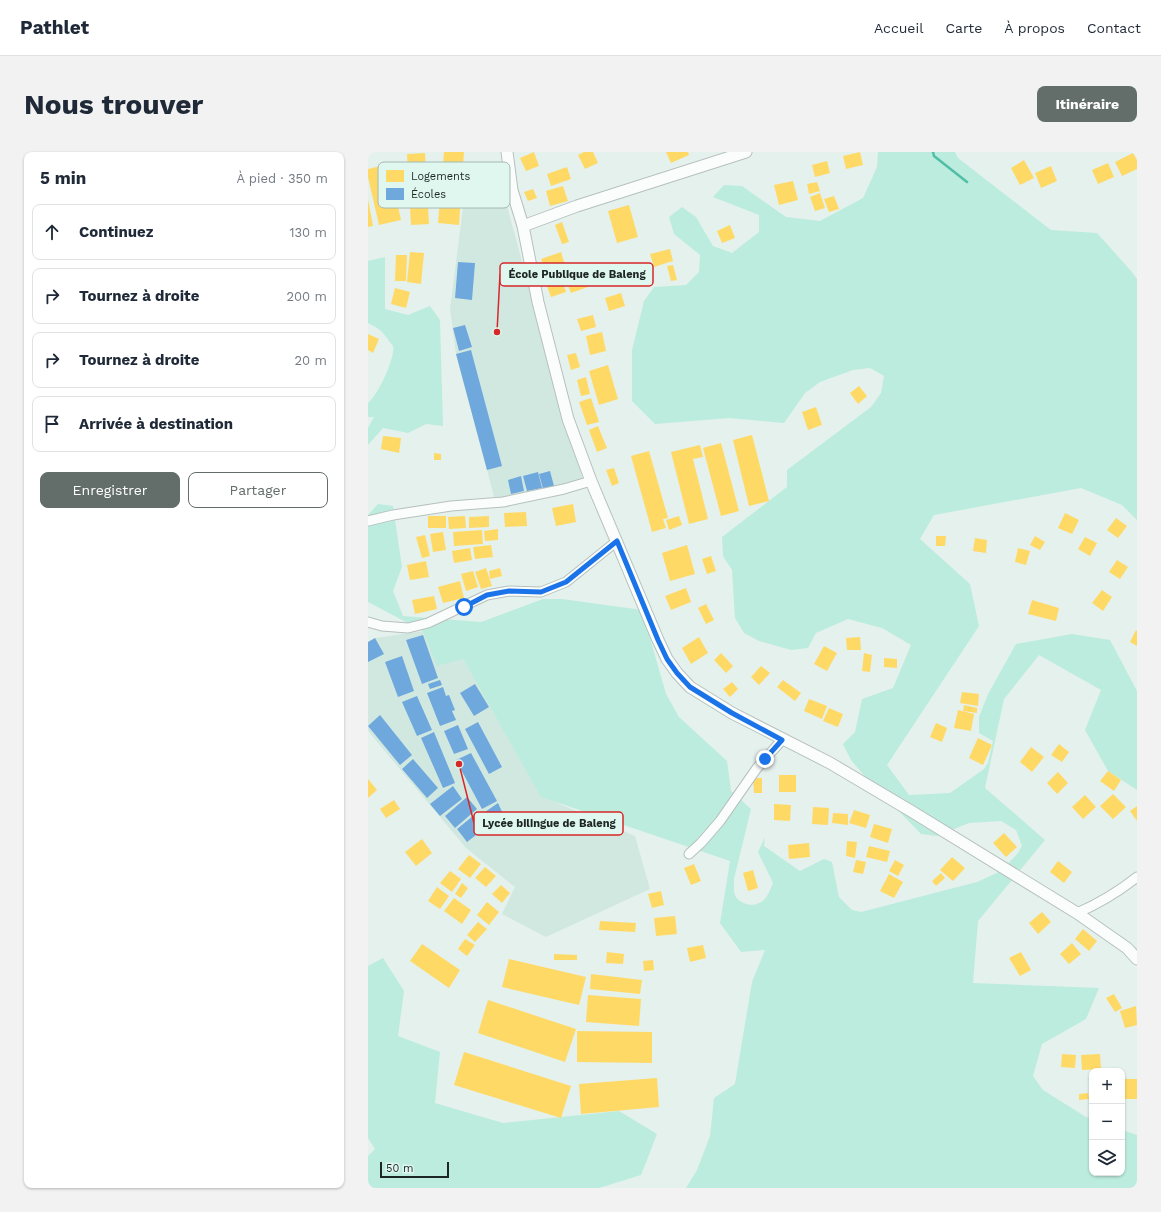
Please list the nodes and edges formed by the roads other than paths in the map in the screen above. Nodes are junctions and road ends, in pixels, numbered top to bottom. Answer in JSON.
{"nodes":[{"id":1,"x":507,"y":152,"type":"edge"},
{"id":2,"x":746,"y":152,"type":"edge"},
{"id":3,"x":508,"y":162,"type":"edge"},
{"id":4,"x":510,"y":175,"type":"edge"},
{"id":5,"x":523,"y":226,"type":"junction"},
{"id":6,"x":591,"y":481,"type":"junction"},
{"id":7,"x":368,"y":521,"type":"edge"},
{"id":8,"x":617,"y":541,"type":"junction"},
{"id":9,"x":368,"y":622,"type":"edge"},
{"id":10,"x":782,"y":740,"type":"junction"},
{"id":11,"x":689,"y":854,"type":"dead end"},
{"id":12,"x":1137,"y":877,"type":"edge"},
{"id":13,"x":1077,"y":913,"type":"junction"},
{"id":14,"x":1137,"y":959,"type":"edge"}],
"edges":[{"from":1,"to":3,"type":"street"},
{"from":2,"to":5,"type":"street"},
{"from":4,"to":5,"type":"street"},
{"from":5,"to":6,"type":"street"},
{"from":6,"to":7,"type":"street"},
{"from":6,"to":8,"type":"street"},
{"from":8,"to":9,"type":"street"},
{"from":8,"to":10,"type":"street"},
{"from":10,"to":11,"type":"street"},
{"from":10,"to":13,"type":"street"},
{"from":12,"to":13,"type":"street"},
{"from":13,"to":14,"type":"street"}]}
